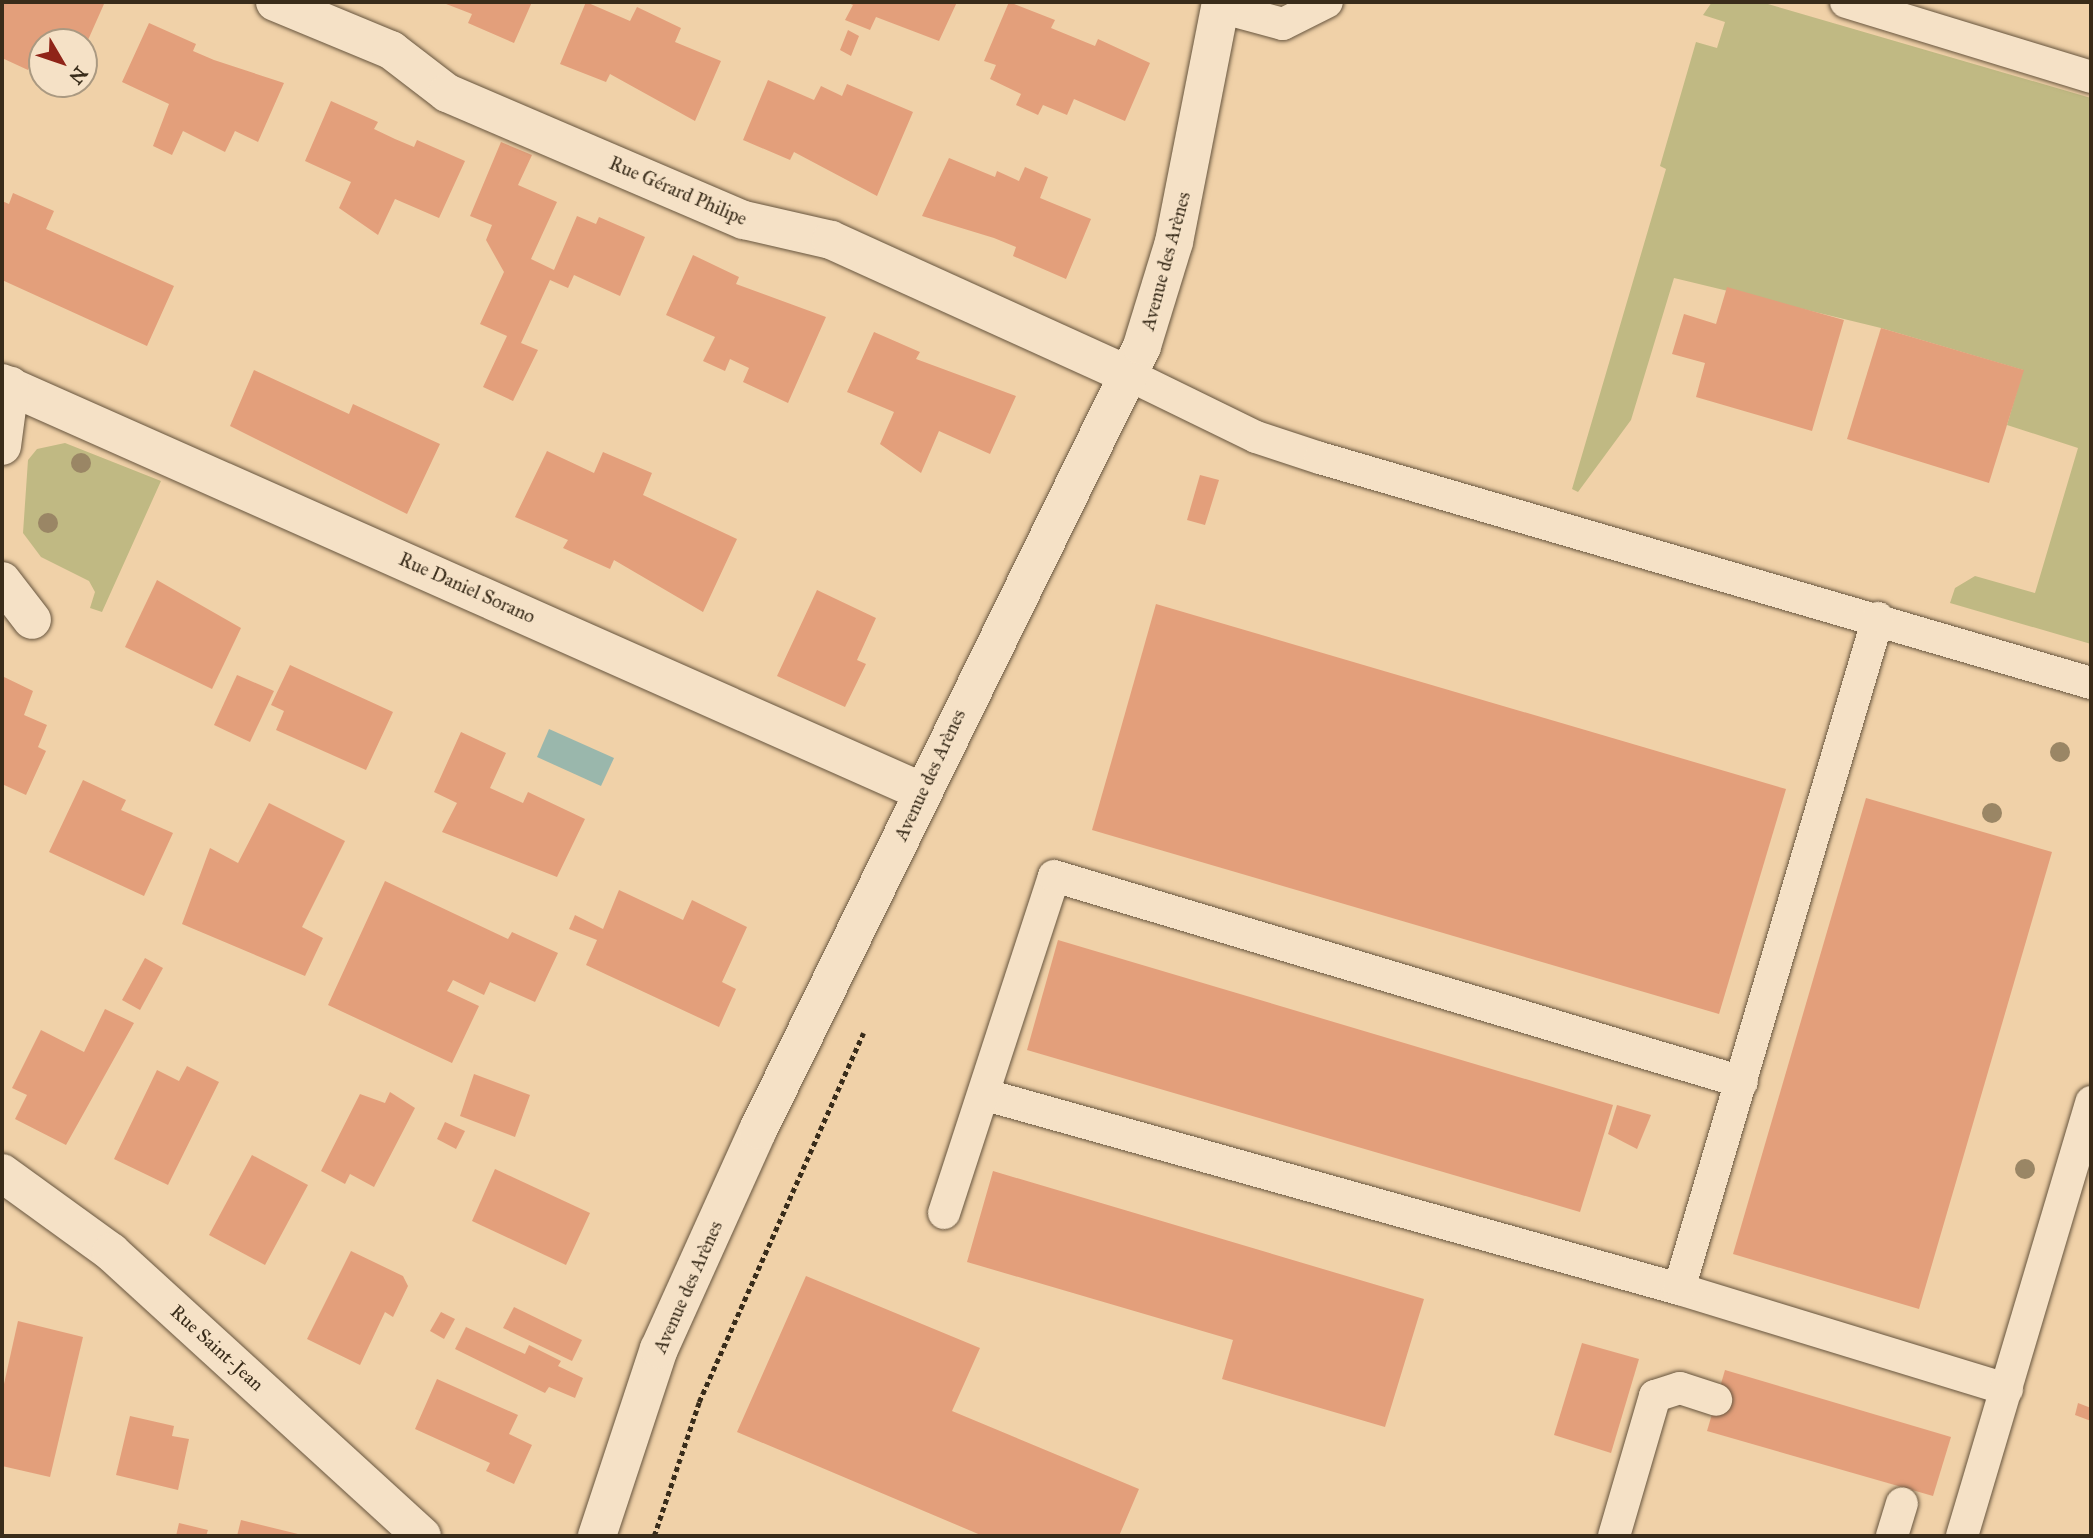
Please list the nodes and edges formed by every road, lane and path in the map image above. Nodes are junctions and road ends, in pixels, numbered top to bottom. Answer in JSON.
{"nodes":[{"id":1,"x":275,"y":2,"type":"edge"},
{"id":2,"x":1327,"y":2,"type":"edge"},
{"id":3,"x":1216,"y":3,"type":"edge"},
{"id":4,"x":1858,"y":4,"type":"edge"},
{"id":5,"x":2091,"y":77,"type":"edge"},
{"id":6,"x":1129,"y":375,"type":"junction"},
{"id":7,"x":6,"y":384,"type":"edge"},
{"id":8,"x":2,"y":446,"type":"edge"},
{"id":9,"x":2,"y":581,"type":"edge"},
{"id":10,"x":1878,"y":618,"type":"junction"},
{"id":11,"x":32,"y":620,"type":"dead end"},
{"id":12,"x":2091,"y":683,"type":"edge"},
{"id":13,"x":923,"y":792,"type":"junction"},
{"id":14,"x":1742,"y":1082,"type":"junction"},
{"id":15,"x":986,"y":1095,"type":"junction"},
{"id":16,"x":2091,"y":1102,"type":"edge"},
{"id":17,"x":2,"y":1173,"type":"edge"},
{"id":18,"x":944,"y":1213,"type":"dead end"},
{"id":19,"x":1679,"y":1289,"type":"junction"},
{"id":20,"x":2007,"y":1389,"type":"junction"},
{"id":21,"x":1716,"y":1399,"type":"dead end"},
{"id":22,"x":1902,"y":1504,"type":"dead end"},
{"id":23,"x":422,"y":1536,"type":"edge"},
{"id":24,"x":597,"y":1536,"type":"edge"},
{"id":25,"x":1614,"y":1536,"type":"edge"},
{"id":26,"x":1892,"y":1536,"type":"edge"},
{"id":27,"x":1962,"y":1536,"type":"edge"}],
"edges":[{"from":1,"to":6,"type":"street","name":"Rue Gérard Philipe"},
{"from":2,"to":3,"type":"lane"},
{"from":3,"to":6,"type":"street","name":"Avenue des Arènes"},
{"from":4,"to":5,"type":"lane"},
{"from":6,"to":10,"type":"lane"},
{"from":6,"to":13,"type":"street","name":"Avenue des Arènes"},
{"from":7,"to":8,"type":"street","name":"Rue Daniel Sorano"},
{"from":7,"to":13,"type":"street","name":"Rue Daniel Sorano"},
{"from":9,"to":11,"type":"street"},
{"from":10,"to":12,"type":"lane"},
{"from":10,"to":14,"type":"lane"},
{"from":13,"to":24,"type":"street","name":"Avenue des Arènes"},
{"from":14,"to":15,"type":"lane"},
{"from":14,"to":19,"type":"lane"},
{"from":15,"to":18,"type":"lane"},
{"from":15,"to":19,"type":"lane"},
{"from":16,"to":20,"type":"lane"},
{"from":17,"to":23,"type":"street","name":"Rue Saint-Jean"},
{"from":19,"to":20,"type":"lane"},
{"from":20,"to":27,"type":"lane"},
{"from":21,"to":25,"type":"lane"},
{"from":22,"to":26,"type":"lane"}]}
